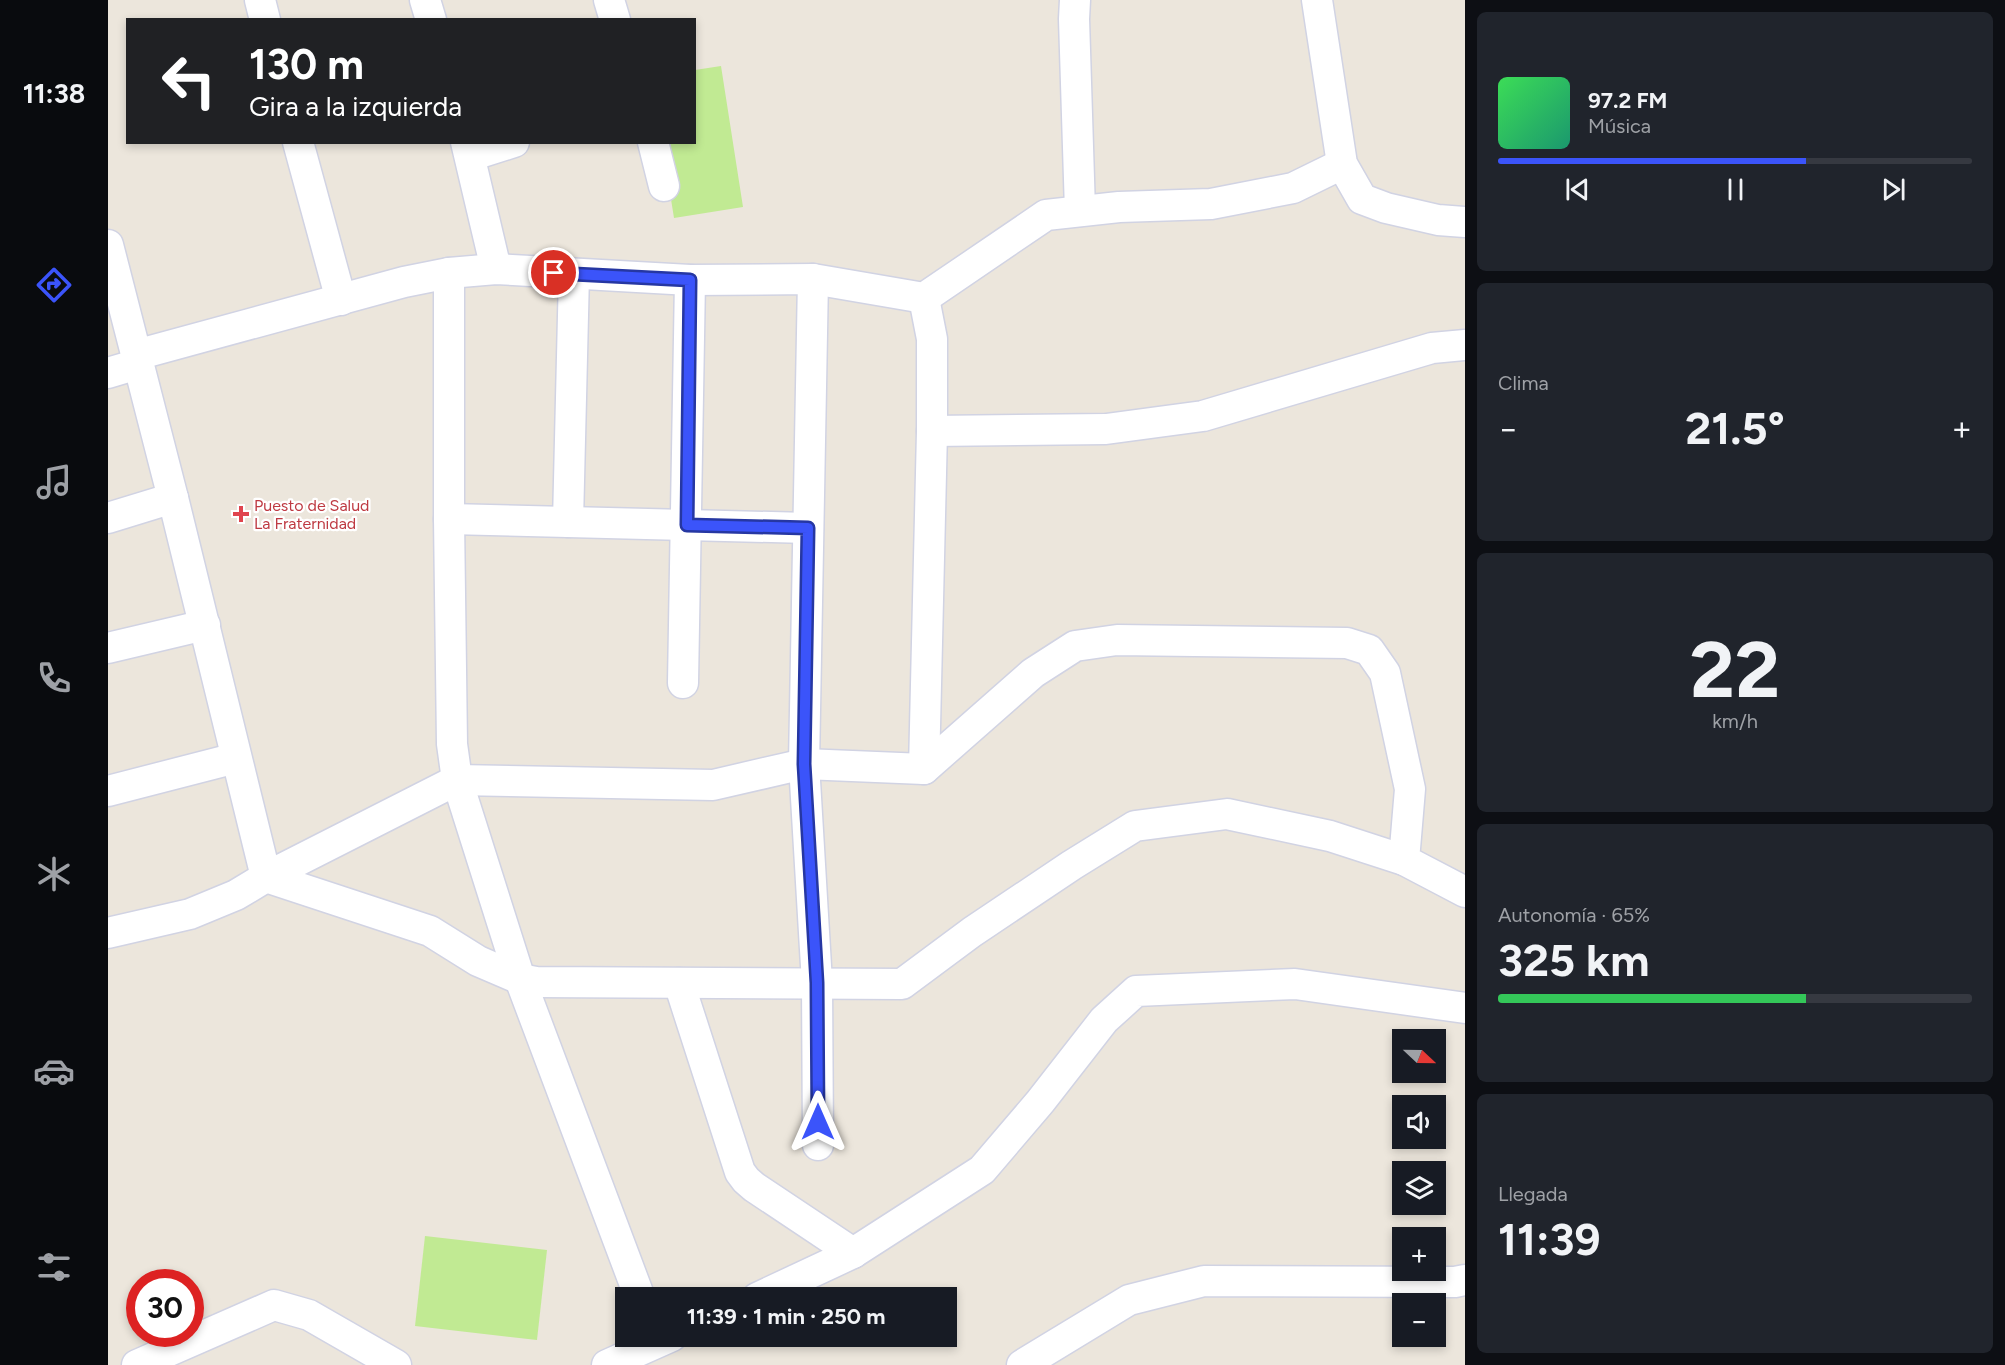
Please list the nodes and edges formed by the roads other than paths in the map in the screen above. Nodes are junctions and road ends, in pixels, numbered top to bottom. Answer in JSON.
{"nodes":[{"id":1,"x":260,"y":0,"type":"edge"},
{"id":2,"x":426,"y":0,"type":"edge"},
{"id":3,"x":609,"y":0,"type":"edge"},
{"id":4,"x":1075,"y":0,"type":"edge"},
{"id":5,"x":1317,"y":0,"type":"edge"},
{"id":6,"x":264,"y":18,"type":"edge"},
{"id":7,"x":430,"y":18,"type":"edge"},
{"id":8,"x":614,"y":18,"type":"edge"},
{"id":9,"x":299,"y":144,"type":"edge"},
{"id":10,"x":501,"y":144,"type":"edge"},
{"id":11,"x":654,"y":144,"type":"edge"},
{"id":12,"x":468,"y":149,"type":"edge"},
{"id":13,"x":1342,"y":164,"type":"junction"},
{"id":14,"x":664,"y":186,"type":"dead end"},
{"id":15,"x":1080,"y":211,"type":"junction"},
{"id":16,"x":1465,"y":222,"type":"edge"},
{"id":17,"x":108,"y":249,"type":"edge"},
{"id":18,"x":496,"y":269,"type":"junction"},
{"id":19,"x":449,"y":273,"type":"junction"},
{"id":20,"x":574,"y":274,"type":"junction"},
{"id":21,"x":813,"y":279,"type":"junction"},
{"id":22,"x":690,"y":280,"type":"junction"},
{"id":23,"x":924,"y":298,"type":"junction"},
{"id":24,"x":340,"y":300,"type":"junction"},
{"id":25,"x":1465,"y":345,"type":"edge"},
{"id":26,"x":137,"y":360,"type":"junction"},
{"id":27,"x":108,"y":373,"type":"edge"},
{"id":28,"x":932,"y":431,"type":"junction"},
{"id":29,"x":173,"y":498,"type":"junction"},
{"id":30,"x":108,"y":518,"type":"edge"},
{"id":31,"x":449,"y":519,"type":"junction"},
{"id":32,"x":568,"y":522,"type":"junction"},
{"id":33,"x":687,"y":525,"type":"junction"},
{"id":34,"x":808,"y":528,"type":"junction"},
{"id":35,"x":205,"y":625,"type":"junction"},
{"id":36,"x":108,"y":648,"type":"edge"},
{"id":37,"x":683,"y":682,"type":"dead end"},
{"id":38,"x":236,"y":758,"type":"junction"},
{"id":39,"x":804,"y":764,"type":"junction"},
{"id":40,"x":924,"y":769,"type":"junction"},
{"id":41,"x":457,"y":780,"type":"junction"},
{"id":42,"x":108,"y":791,"type":"edge"},
{"id":43,"x":1404,"y":860,"type":"junction"},
{"id":44,"x":266,"y":877,"type":"junction"},
{"id":45,"x":1465,"y":892,"type":"edge"},
{"id":46,"x":108,"y":933,"type":"edge"},
{"id":47,"x":520,"y":979,"type":"junction"},
{"id":48,"x":680,"y":982,"type":"junction"},
{"id":49,"x":817,"y":983,"type":"junction"},
{"id":50,"x":1465,"y":1008,"type":"edge"},
{"id":51,"x":818,"y":1145,"type":"dead end"},
{"id":52,"x":853,"y":1253,"type":"junction"},
{"id":53,"x":1465,"y":1280,"type":"edge"},
{"id":54,"x":636,"y":1287,"type":"edge"},
{"id":55,"x":780,"y":1287,"type":"edge"},
{"id":56,"x":656,"y":1347,"type":"edge"},
{"id":57,"x":137,"y":1365,"type":"edge"},
{"id":58,"x":396,"y":1365,"type":"edge"},
{"id":59,"x":607,"y":1365,"type":"edge"},
{"id":60,"x":1022,"y":1365,"type":"edge"}],
"edges":[{"from":1,"to":6,"type":"street"},
{"from":2,"to":7,"type":"street"},
{"from":3,"to":8,"type":"street"},
{"from":4,"to":15,"type":"street"},
{"from":5,"to":13,"type":"street"},
{"from":9,"to":24,"type":"street"},
{"from":10,"to":12,"type":"street"},
{"from":11,"to":14,"type":"street"},
{"from":12,"to":18,"type":"street"},
{"from":13,"to":15,"type":"street"},
{"from":13,"to":16,"type":"street"},
{"from":15,"to":23,"type":"street"},
{"from":17,"to":26,"type":"street"},
{"from":18,"to":19,"type":"street"},
{"from":18,"to":20,"type":"street"},
{"from":19,"to":24,"type":"street"},
{"from":19,"to":31,"type":"street"},
{"from":20,"to":22,"type":"street"},
{"from":20,"to":32,"type":"street"},
{"from":21,"to":22,"type":"street"},
{"from":21,"to":23,"type":"street"},
{"from":21,"to":34,"type":"street"},
{"from":22,"to":33,"type":"street"},
{"from":23,"to":28,"type":"street"},
{"from":24,"to":26,"type":"street"},
{"from":25,"to":28,"type":"street"},
{"from":26,"to":27,"type":"street"},
{"from":26,"to":29,"type":"street"},
{"from":28,"to":40,"type":"street"},
{"from":29,"to":30,"type":"street"},
{"from":29,"to":35,"type":"street"},
{"from":31,"to":32,"type":"street"},
{"from":31,"to":41,"type":"street"},
{"from":32,"to":33,"type":"street"},
{"from":33,"to":34,"type":"street"},
{"from":33,"to":37,"type":"street"},
{"from":34,"to":39,"type":"street"},
{"from":35,"to":36,"type":"street"},
{"from":35,"to":38,"type":"street"},
{"from":38,"to":42,"type":"street"},
{"from":38,"to":44,"type":"street"},
{"from":39,"to":40,"type":"street"},
{"from":39,"to":41,"type":"street"},
{"from":39,"to":49,"type":"street"},
{"from":40,"to":43,"type":"street"},
{"from":41,"to":44,"type":"street"},
{"from":41,"to":47,"type":"street"},
{"from":43,"to":45,"type":"street"},
{"from":43,"to":49,"type":"street"},
{"from":44,"to":46,"type":"street"},
{"from":44,"to":47,"type":"street"},
{"from":47,"to":48,"type":"street"},
{"from":47,"to":54,"type":"street"},
{"from":48,"to":49,"type":"street"},
{"from":48,"to":52,"type":"street"},
{"from":49,"to":51,"type":"street"},
{"from":50,"to":52,"type":"street"},
{"from":52,"to":55,"type":"street"},
{"from":53,"to":60,"type":"street"},
{"from":56,"to":59,"type":"street"},
{"from":57,"to":58,"type":"street"}]}
